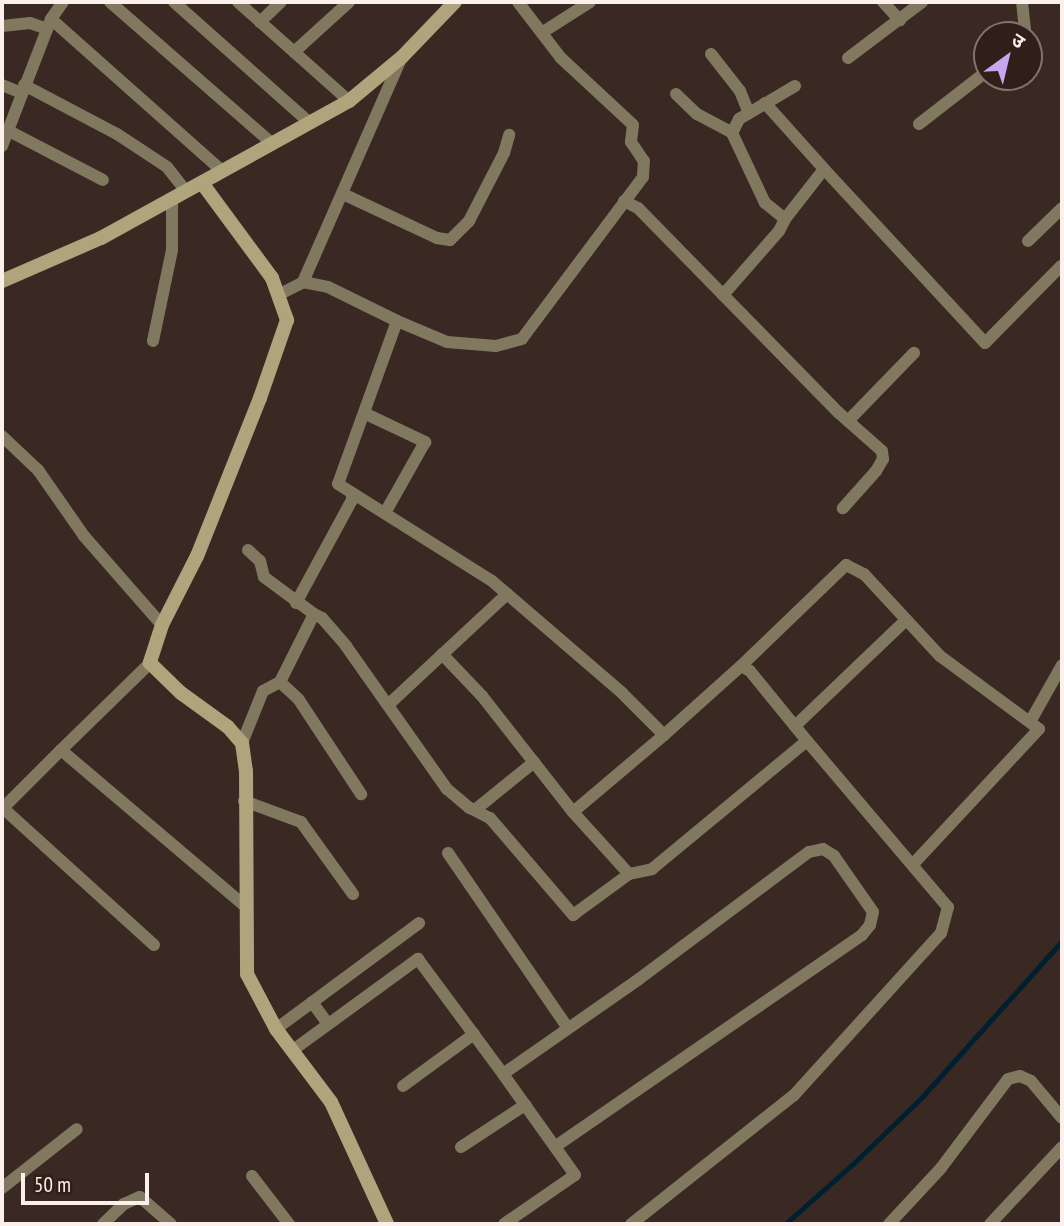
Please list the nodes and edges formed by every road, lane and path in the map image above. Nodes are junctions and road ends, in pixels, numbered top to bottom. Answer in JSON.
{"nodes":[{"id":1,"x":63,"y":2,"type":"edge"},
{"id":2,"x":110,"y":2,"type":"edge"},
{"id":3,"x":174,"y":2,"type":"edge"},
{"id":4,"x":238,"y":2,"type":"edge"},
{"id":5,"x":281,"y":2,"type":"edge"},
{"id":6,"x":349,"y":2,"type":"edge"},
{"id":7,"x":455,"y":2,"type":"edge"},
{"id":8,"x":517,"y":2,"type":"edge"},
{"id":9,"x":590,"y":2,"type":"edge"},
{"id":10,"x":883,"y":2,"type":"edge"},
{"id":11,"x":922,"y":2,"type":"edge"},
{"id":12,"x":1022,"y":2,"type":"edge"},
{"id":13,"x":900,"y":20,"type":"junction"},
{"id":14,"x":1024,"y":21,"type":"edge"},
{"id":15,"x":260,"y":22,"type":"junction"},
{"id":16,"x":49,"y":24,"type":"junction"},
{"id":17,"x":2,"y":26,"type":"edge"},
{"id":18,"x":542,"y":32,"type":"junction"},
{"id":19,"x":294,"y":52,"type":"junction"},
{"id":20,"x":711,"y":54,"type":"dead end"},
{"id":21,"x":402,"y":57,"type":"junction"},
{"id":22,"x":848,"y":58,"type":"dead end"},
{"id":23,"x":973,"y":82,"type":"edge"},
{"id":24,"x":2,"y":85,"type":"edge"},
{"id":25,"x":795,"y":86,"type":"dead end"},
{"id":26,"x":23,"y":89,"type":"junction"},
{"id":27,"x":676,"y":94,"type":"dead end"},
{"id":28,"x":349,"y":102,"type":"junction"},
{"id":29,"x":765,"y":103,"type":"junction"},
{"id":30,"x":749,"y":113,"type":"junction"},
{"id":31,"x":310,"y":123,"type":"junction"},
{"id":32,"x":919,"y":124,"type":"dead end"},
{"id":33,"x":7,"y":130,"type":"junction"},
{"id":34,"x":732,"y":133,"type":"junction"},
{"id":35,"x":509,"y":135,"type":"dead end"},
{"id":36,"x":273,"y":144,"type":"junction"},
{"id":37,"x":2,"y":146,"type":"edge"},
{"id":38,"x":824,"y":169,"type":"junction"},
{"id":39,"x":222,"y":171,"type":"junction"},
{"id":40,"x":103,"y":180,"type":"dead end"},
{"id":41,"x":202,"y":183,"type":"junction"},
{"id":42,"x":186,"y":191,"type":"junction"},
{"id":43,"x":343,"y":194,"type":"junction"},
{"id":44,"x":172,"y":199,"type":"junction"},
{"id":45,"x":624,"y":201,"type":"junction"},
{"id":46,"x":1062,"y":208,"type":"edge"},
{"id":47,"x":785,"y":219,"type":"junction"},
{"id":48,"x":1028,"y":241,"type":"dead end"},
{"id":49,"x":1062,"y":266,"type":"edge"},
{"id":50,"x":2,"y":281,"type":"edge"},
{"id":51,"x":303,"y":282,"type":"junction"},
{"id":52,"x":278,"y":295,"type":"junction"},
{"id":53,"x":723,"y":295,"type":"junction"},
{"id":54,"x":397,"y":321,"type":"junction"},
{"id":55,"x":153,"y":341,"type":"dead end"},
{"id":56,"x":914,"y":353,"type":"dead end"},
{"id":57,"x":364,"y":413,"type":"junction"},
{"id":58,"x":848,"y":421,"type":"junction"},
{"id":59,"x":2,"y":436,"type":"edge"},
{"id":60,"x":352,"y":493,"type":"junction"},
{"id":61,"x":843,"y":508,"type":"dead end"},
{"id":62,"x":385,"y":513,"type":"junction"},
{"id":63,"x":248,"y":550,"type":"dead end"},
{"id":64,"x":507,"y":594,"type":"junction"},
{"id":65,"x":296,"y":603,"type":"junction"},
{"id":66,"x":314,"y":614,"type":"junction"},
{"id":67,"x":906,"y":620,"type":"junction"},
{"id":68,"x":162,"y":625,"type":"junction"},
{"id":69,"x":442,"y":654,"type":"junction"},
{"id":70,"x":150,"y":663,"type":"junction"},
{"id":71,"x":1062,"y":665,"type":"edge"},
{"id":72,"x":741,"y":666,"type":"junction"},
{"id":73,"x":280,"y":682,"type":"junction"},
{"id":74,"x":388,"y":705,"type":"junction"},
{"id":75,"x":1030,"y":722,"type":"junction"},
{"id":76,"x":795,"y":726,"type":"junction"},
{"id":77,"x":664,"y":735,"type":"junction"},
{"id":78,"x":807,"y":741,"type":"junction"},
{"id":79,"x":242,"y":744,"type":"junction"},
{"id":80,"x":61,"y":750,"type":"junction"},
{"id":81,"x":534,"y":762,"type":"junction"},
{"id":82,"x":361,"y":794,"type":"dead end"},
{"id":83,"x":244,"y":801,"type":"junction"},
{"id":84,"x":3,"y":808,"type":"edge"},
{"id":85,"x":475,"y":810,"type":"junction"},
{"id":86,"x":573,"y":812,"type":"junction"},
{"id":87,"x":447,"y":853,"type":"dead end"},
{"id":88,"x":913,"y":864,"type":"junction"},
{"id":89,"x":629,"y":874,"type":"junction"},
{"id":90,"x":354,"y":894,"type":"dead end"},
{"id":91,"x":245,"y":906,"type":"junction"},
{"id":92,"x":419,"y":923,"type":"dead end"},
{"id":93,"x":153,"y":945,"type":"dead end"},
{"id":94,"x":312,"y":1002,"type":"junction"},
{"id":95,"x":328,"y":1024,"type":"junction"},
{"id":96,"x":568,"y":1028,"type":"junction"},
{"id":97,"x":276,"y":1029,"type":"junction"},
{"id":98,"x":474,"y":1034,"type":"junction"},
{"id":99,"x":293,"y":1050,"type":"junction"},
{"id":100,"x":503,"y":1074,"type":"junction"},
{"id":101,"x":403,"y":1086,"type":"dead end"},
{"id":102,"x":525,"y":1105,"type":"junction"},
{"id":103,"x":1062,"y":1118,"type":"edge"},
{"id":104,"x":77,"y":1129,"type":"dead end"},
{"id":105,"x":461,"y":1147,"type":"dead end"},
{"id":106,"x":555,"y":1147,"type":"junction"},
{"id":107,"x":1062,"y":1147,"type":"edge"},
{"id":108,"x":252,"y":1175,"type":"dead end"},
{"id":109,"x":2,"y":1188,"type":"edge"},
{"id":110,"x":103,"y":1224,"type":"edge"},
{"id":111,"x":171,"y":1224,"type":"edge"},
{"id":112,"x":289,"y":1224,"type":"edge"},
{"id":113,"x":387,"y":1224,"type":"edge"},
{"id":114,"x":504,"y":1224,"type":"edge"},
{"id":115,"x":631,"y":1224,"type":"edge"},
{"id":116,"x":889,"y":1224,"type":"edge"},
{"id":117,"x":990,"y":1224,"type":"edge"}],
"edges":[{"from":1,"to":16,"type":"street"},
{"from":2,"to":36,"type":"street"},
{"from":3,"to":31,"type":"street"},
{"from":4,"to":15,"type":"street"},
{"from":5,"to":15,"type":"street"},
{"from":6,"to":19,"type":"street"},
{"from":7,"to":21,"type":"street"},
{"from":8,"to":18,"type":"street"},
{"from":9,"to":18,"type":"street"},
{"from":10,"to":13,"type":"street"},
{"from":11,"to":13,"type":"street"},
{"from":12,"to":14,"type":"street"},
{"from":13,"to":22,"type":"street"},
{"from":15,"to":19,"type":"street"},
{"from":16,"to":17,"type":"street"},
{"from":16,"to":26,"type":"street"},
{"from":16,"to":39,"type":"street"},
{"from":18,"to":45,"type":"street"},
{"from":19,"to":28,"type":"street"},
{"from":20,"to":30,"type":"street"},
{"from":21,"to":28,"type":"street"},
{"from":21,"to":43,"type":"street"},
{"from":23,"to":32,"type":"street"},
{"from":24,"to":26,"type":"street"},
{"from":25,"to":29,"type":"street"},
{"from":26,"to":33,"type":"street"},
{"from":26,"to":42,"type":"street"},
{"from":27,"to":34,"type":"street"},
{"from":28,"to":31,"type":"street"},
{"from":29,"to":30,"type":"street"},
{"from":29,"to":38,"type":"street"},
{"from":30,"to":34,"type":"street"},
{"from":31,"to":36,"type":"street"},
{"from":33,"to":37,"type":"street"},
{"from":33,"to":40,"type":"street"},
{"from":34,"to":47,"type":"street"},
{"from":35,"to":43,"type":"street"},
{"from":36,"to":39,"type":"street"},
{"from":38,"to":47,"type":"street"},
{"from":38,"to":49,"type":"street"},
{"from":39,"to":41,"type":"street"},
{"from":41,"to":42,"type":"street"},
{"from":41,"to":52,"type":"street"},
{"from":42,"to":44,"type":"street"},
{"from":43,"to":51,"type":"street"},
{"from":44,"to":50,"type":"street"},
{"from":44,"to":55,"type":"street"},
{"from":45,"to":53,"type":"street"},
{"from":45,"to":54,"type":"street"},
{"from":46,"to":48,"type":"street"},
{"from":47,"to":53,"type":"street"},
{"from":51,"to":52,"type":"street"},
{"from":51,"to":54,"type":"street"},
{"from":52,"to":68,"type":"street"},
{"from":53,"to":58,"type":"street"},
{"from":54,"to":57,"type":"street"},
{"from":56,"to":58,"type":"street"},
{"from":57,"to":60,"type":"street"},
{"from":57,"to":62,"type":"street"},
{"from":58,"to":61,"type":"street"},
{"from":59,"to":68,"type":"street"},
{"from":60,"to":62,"type":"street"},
{"from":60,"to":65,"type":"street"},
{"from":62,"to":64,"type":"street"},
{"from":63,"to":65,"type":"street"},
{"from":64,"to":69,"type":"street"},
{"from":64,"to":77,"type":"street"},
{"from":65,"to":66,"type":"street"},
{"from":66,"to":73,"type":"street"},
{"from":66,"to":74,"type":"street"},
{"from":67,"to":72,"type":"street"},
{"from":67,"to":75,"type":"street"},
{"from":67,"to":76,"type":"street"},
{"from":68,"to":70,"type":"street"},
{"from":69,"to":74,"type":"street"},
{"from":69,"to":81,"type":"street"},
{"from":70,"to":79,"type":"street"},
{"from":70,"to":80,"type":"street"},
{"from":71,"to":75,"type":"street"},
{"from":72,"to":76,"type":"street"},
{"from":72,"to":77,"type":"street"},
{"from":73,"to":79,"type":"street"},
{"from":73,"to":82,"type":"street"},
{"from":74,"to":85,"type":"street"},
{"from":75,"to":88,"type":"street"},
{"from":76,"to":78,"type":"street"},
{"from":77,"to":86,"type":"street"},
{"from":78,"to":88,"type":"street"},
{"from":78,"to":89,"type":"street"},
{"from":79,"to":83,"type":"street"},
{"from":80,"to":84,"type":"street"},
{"from":80,"to":91,"type":"street"},
{"from":81,"to":85,"type":"street"},
{"from":81,"to":86,"type":"street"},
{"from":83,"to":90,"type":"street"},
{"from":83,"to":91,"type":"street"},
{"from":84,"to":93,"type":"street"},
{"from":85,"to":89,"type":"street"},
{"from":86,"to":89,"type":"street"},
{"from":87,"to":96,"type":"street"},
{"from":88,"to":115,"type":"street"},
{"from":91,"to":97,"type":"street"},
{"from":92,"to":94,"type":"street"},
{"from":94,"to":95,"type":"street"},
{"from":94,"to":97,"type":"street"},
{"from":95,"to":98,"type":"street"},
{"from":95,"to":99,"type":"street"},
{"from":96,"to":100,"type":"street"},
{"from":96,"to":106,"type":"street"},
{"from":97,"to":99,"type":"street"},
{"from":98,"to":100,"type":"street"},
{"from":98,"to":101,"type":"street"},
{"from":99,"to":113,"type":"street"},
{"from":100,"to":102,"type":"street"},
{"from":102,"to":105,"type":"street"},
{"from":102,"to":106,"type":"street"},
{"from":103,"to":116,"type":"street"},
{"from":104,"to":109,"type":"street"},
{"from":106,"to":114,"type":"street"},
{"from":107,"to":117,"type":"street"},
{"from":108,"to":112,"type":"street"},
{"from":110,"to":111,"type":"street"}]}
